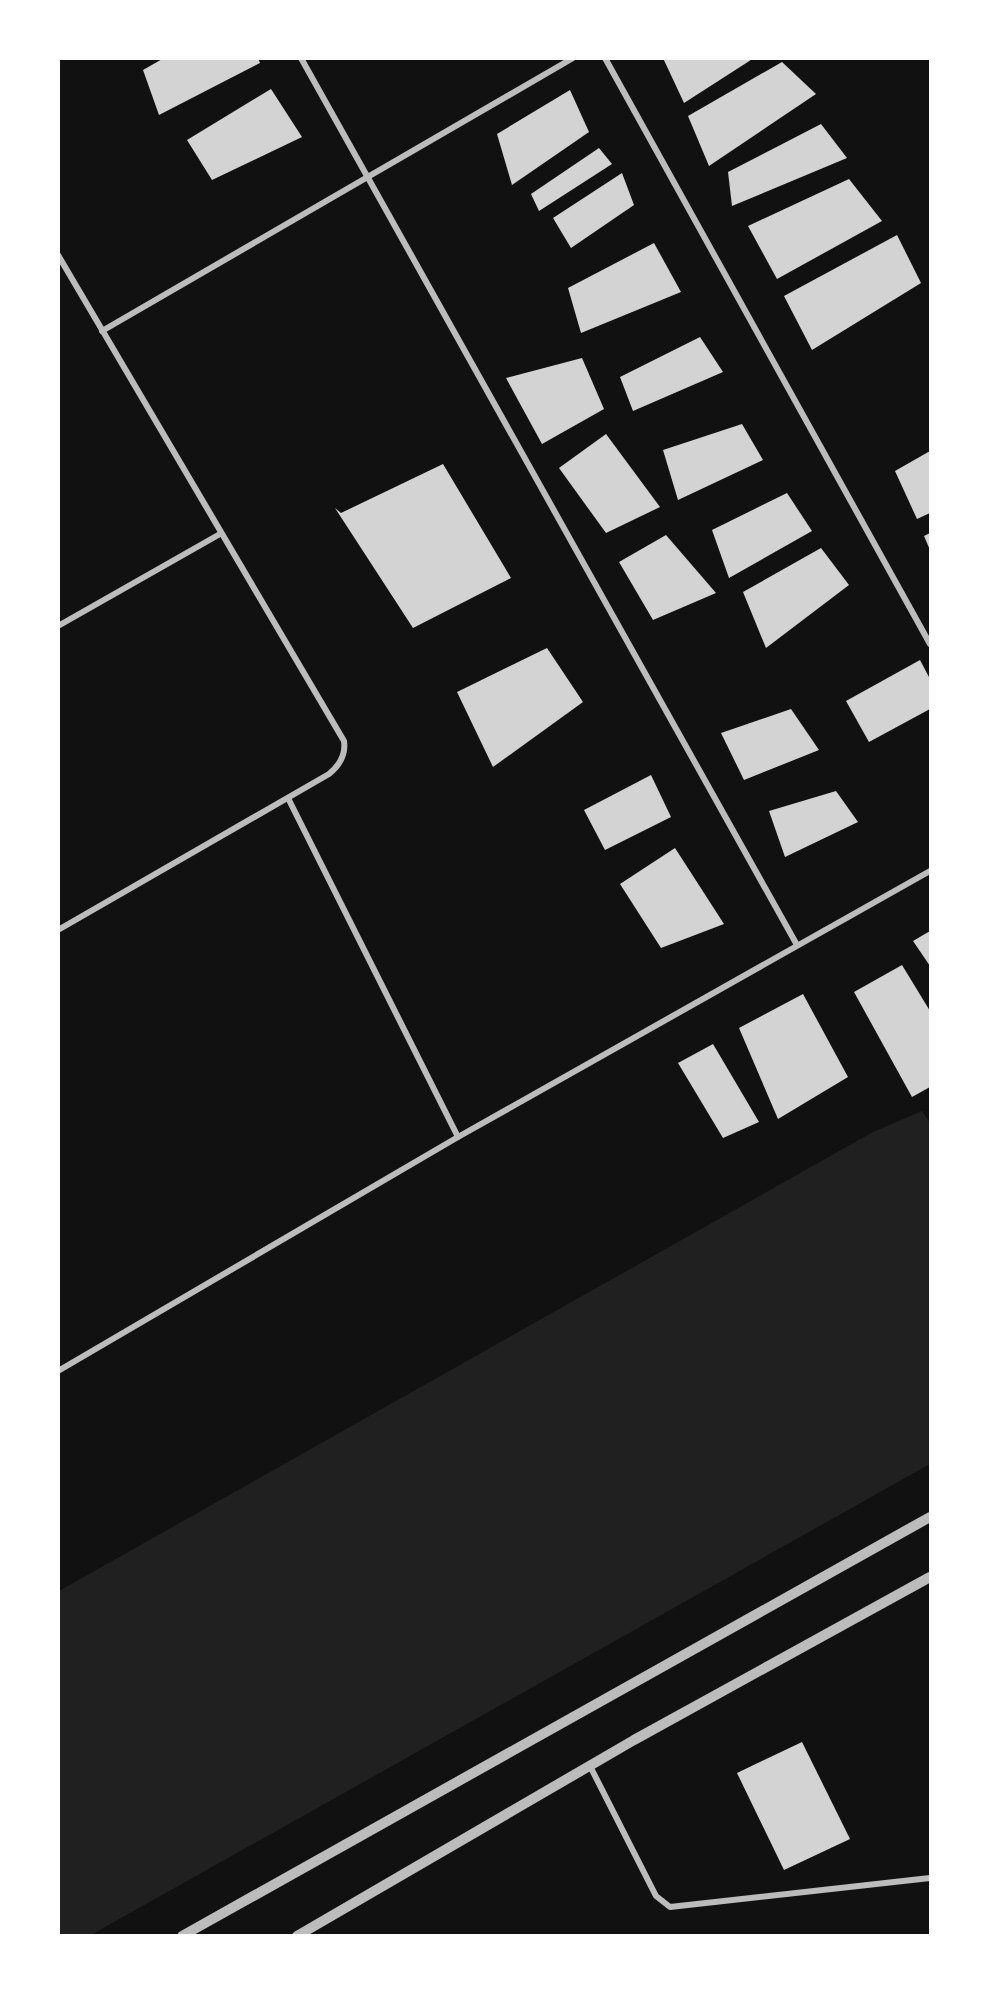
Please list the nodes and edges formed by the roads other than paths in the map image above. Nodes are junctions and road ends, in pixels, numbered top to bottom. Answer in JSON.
{"nodes":[{"id":1,"x":301,"y":58,"type":"edge"},
{"id":2,"x":573,"y":58,"type":"edge"},
{"id":3,"x":605,"y":58,"type":"edge"},
{"id":4,"x":370,"y":178,"type":"junction"},
{"id":5,"x":58,"y":255,"type":"edge"},
{"id":6,"x":102,"y":331,"type":"junction"},
{"id":7,"x":220,"y":534,"type":"junction"},
{"id":8,"x":58,"y":626,"type":"edge"},
{"id":9,"x":930,"y":644,"type":"edge"},
{"id":10,"x":289,"y":800,"type":"junction"},
{"id":11,"x":930,"y":871,"type":"edge"},
{"id":12,"x":58,"y":930,"type":"edge"},
{"id":13,"x":797,"y":945,"type":"junction"},
{"id":14,"x":458,"y":1137,"type":"junction"},
{"id":15,"x":58,"y":1371,"type":"edge"},
{"id":16,"x":930,"y":1517,"type":"edge"},
{"id":17,"x":930,"y":1577,"type":"edge"},
{"id":18,"x":590,"y":1766,"type":"junction"},
{"id":19,"x":930,"y":1878,"type":"edge"},
{"id":20,"x":182,"y":1935,"type":"edge"},
{"id":21,"x":297,"y":1935,"type":"edge"}],
"edges":[{"from":1,"to":4,"type":"street"},
{"from":2,"to":4,"type":"street"},
{"from":3,"to":9,"type":"street"},
{"from":4,"to":6,"type":"street"},
{"from":4,"to":13,"type":"street"},
{"from":5,"to":6,"type":"street"},
{"from":6,"to":7,"type":"street"},
{"from":7,"to":8,"type":"street"},
{"from":7,"to":10,"type":"street"},
{"from":10,"to":12,"type":"street"},
{"from":10,"to":14,"type":"street"},
{"from":11,"to":13,"type":"street"},
{"from":13,"to":14,"type":"street"},
{"from":14,"to":15,"type":"street"},
{"from":16,"to":20,"type":"street"},
{"from":17,"to":18,"type":"street"},
{"from":18,"to":19,"type":"street"},
{"from":18,"to":21,"type":"street"}]}
